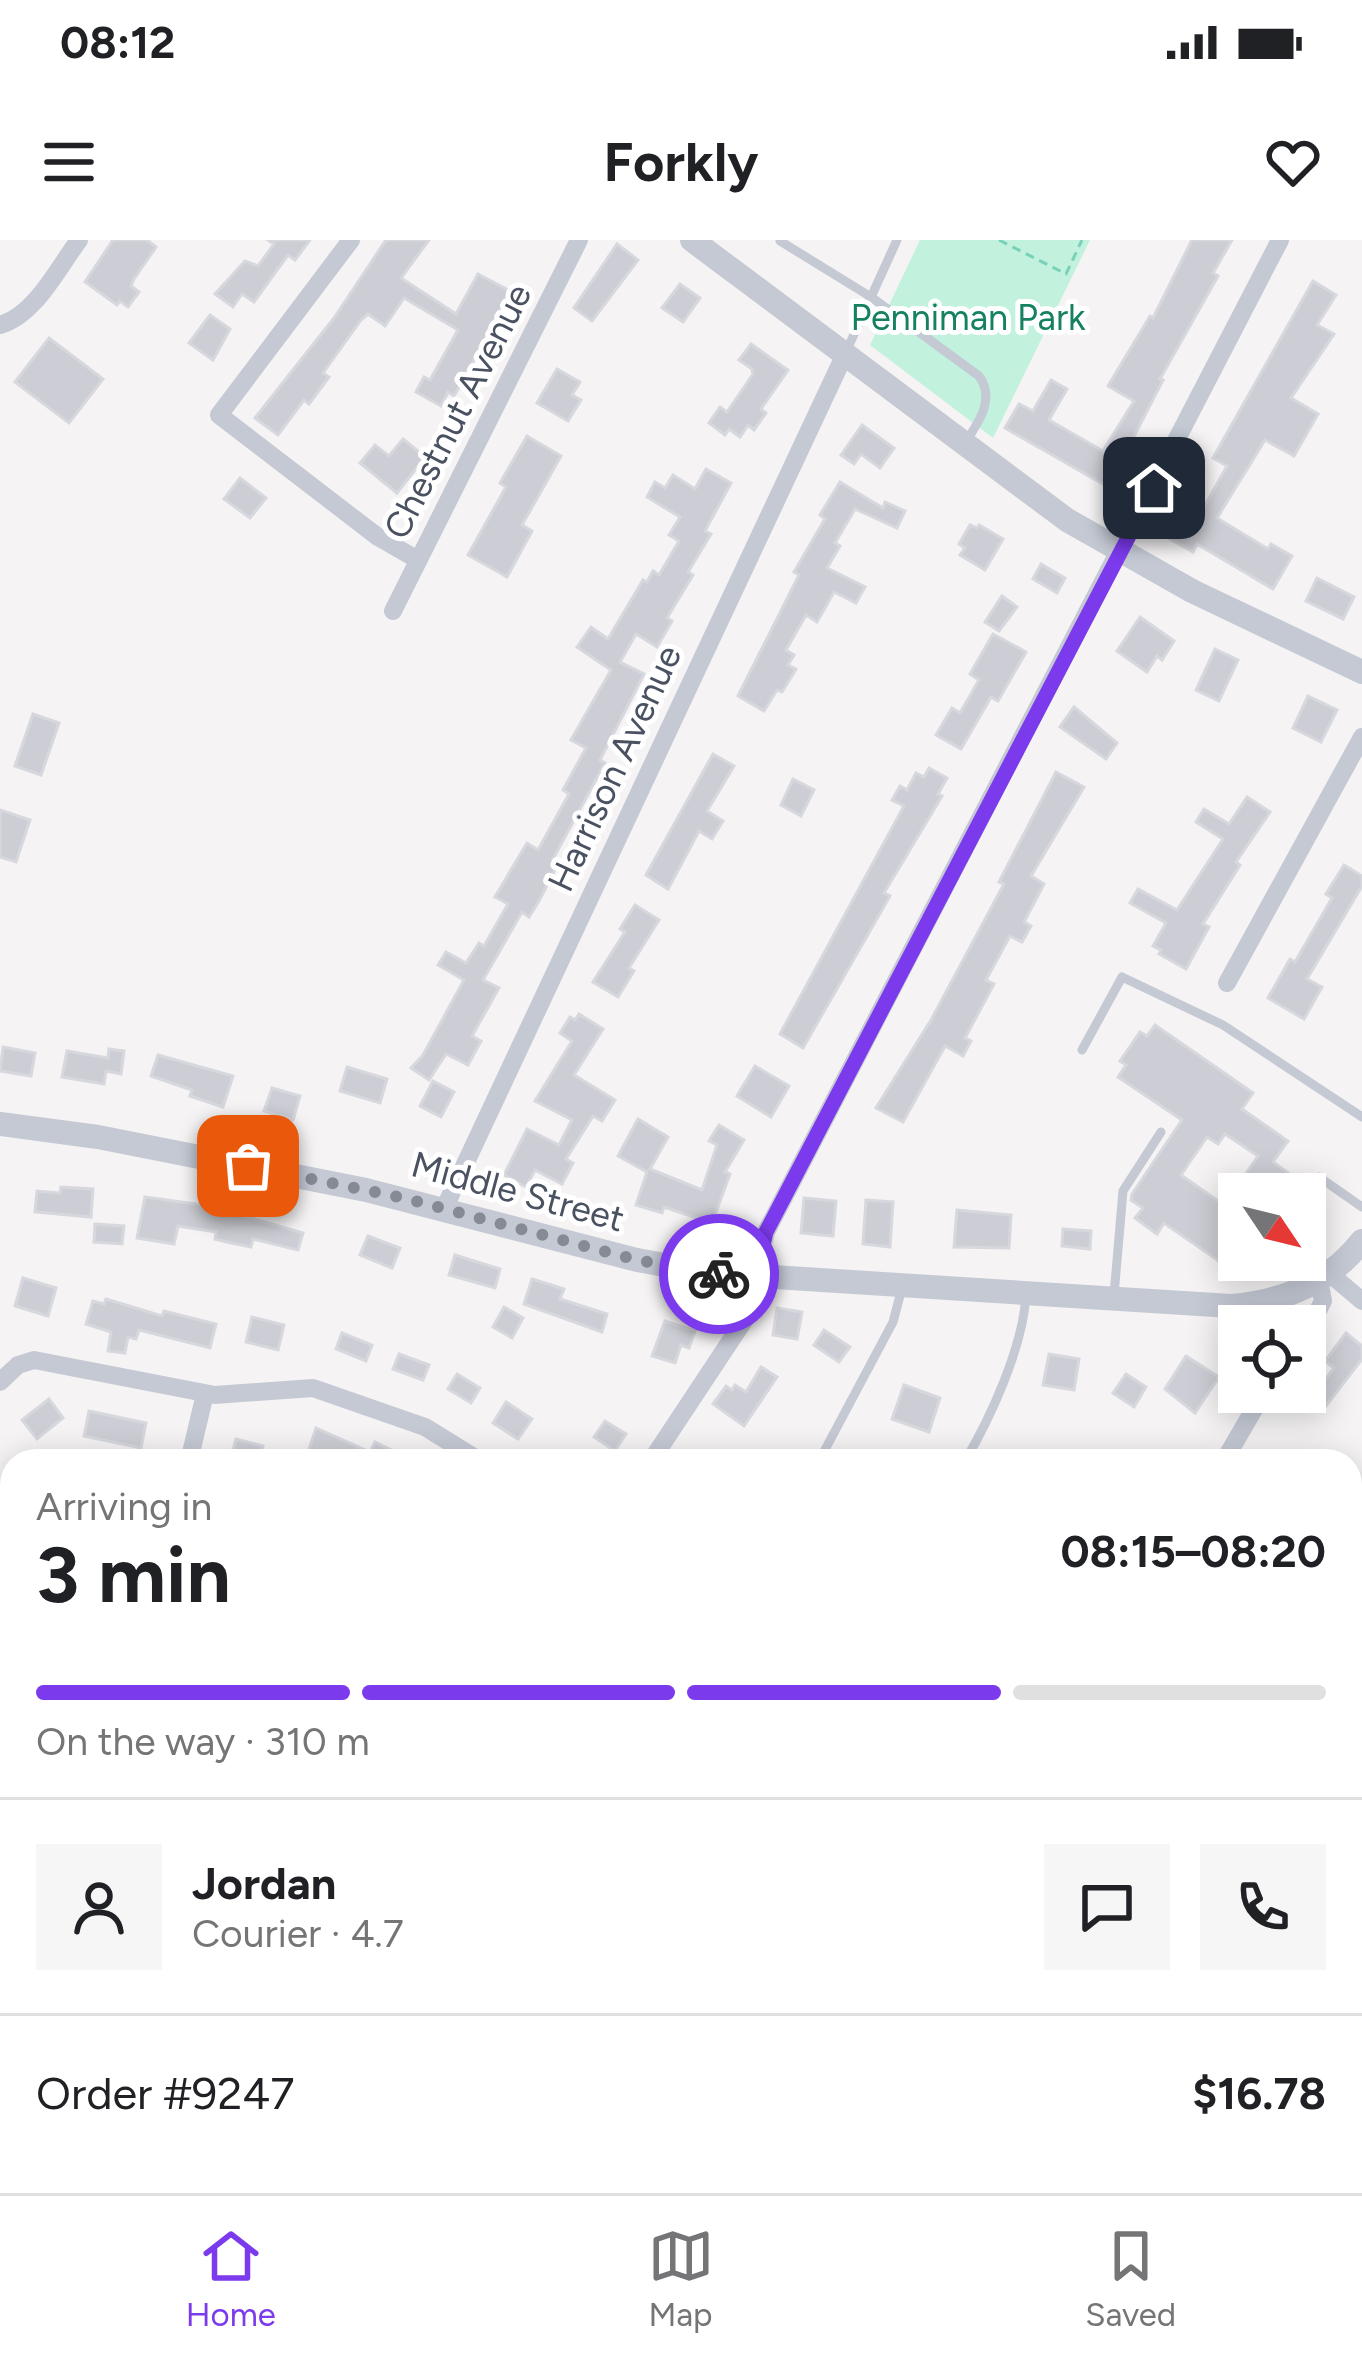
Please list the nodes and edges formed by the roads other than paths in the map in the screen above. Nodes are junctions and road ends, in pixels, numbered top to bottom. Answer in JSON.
{"nodes":[{"id":1,"x":79,"y":240,"type":"edge"},
{"id":2,"x":351,"y":240,"type":"edge"},
{"id":3,"x":579,"y":240,"type":"edge"},
{"id":4,"x":692,"y":240,"type":"edge"},
{"id":5,"x":896,"y":240,"type":"edge"},
{"id":6,"x":1280,"y":240,"type":"edge"},
{"id":7,"x":780,"y":241,"type":"edge"},
{"id":8,"x":871,"y":297,"type":"junction"},
{"id":9,"x":0,"y":326,"type":"edge"},
{"id":10,"x":844,"y":356,"type":"junction"},
{"id":11,"x":963,"y":445,"type":"junction"},
{"id":12,"x":1122,"y":552,"type":"junction"},
{"id":13,"x":418,"y":560,"type":"junction"},
{"id":14,"x":393,"y":611,"type":"dead end"},
{"id":15,"x":1362,"y":672,"type":"edge"},
{"id":16,"x":1362,"y":737,"type":"edge"},
{"id":17,"x":1227,"y":983,"type":"dead end"},
{"id":18,"x":1082,"y":1050,"type":"dead end"},
{"id":19,"x":1362,"y":1118,"type":"edge"},
{"id":20,"x":0,"y":1124,"type":"edge"},
{"id":21,"x":1161,"y":1132,"type":"dead end"},
{"id":22,"x":1326,"y":1182,"type":"edge"},
{"id":23,"x":1362,"y":1207,"type":"edge"},
{"id":24,"x":444,"y":1209,"type":"junction"},
{"id":25,"x":1362,"y":1241,"type":"edge"},
{"id":26,"x":1326,"y":1275,"type":"edge"},
{"id":27,"x":755,"y":1277,"type":"junction"},
{"id":28,"x":1326,"y":1278,"type":"edge"},
{"id":29,"x":1315,"y":1281,"type":"edge"},
{"id":30,"x":902,"y":1287,"type":"junction"},
{"id":31,"x":1026,"y":1295,"type":"junction"},
{"id":32,"x":1114,"y":1300,"type":"junction"},
{"id":33,"x":1272,"y":1300,"type":"junction"},
{"id":34,"x":1362,"y":1301,"type":"edge"},
{"id":35,"x":1274,"y":1305,"type":"edge"},
{"id":36,"x":0,"y":1382,"type":"edge"},
{"id":37,"x":205,"y":1394,"type":"junction"},
{"id":38,"x":1252,"y":1413,"type":"edge"},
{"id":39,"x":192,"y":1449,"type":"edge"},
{"id":40,"x":459,"y":1449,"type":"edge"},
{"id":41,"x":659,"y":1449,"type":"edge"},
{"id":42,"x":825,"y":1449,"type":"edge"},
{"id":43,"x":971,"y":1449,"type":"edge"},
{"id":44,"x":1231,"y":1449,"type":"edge"}],
"edges":[{"from":1,"to":9,"type":"street"},
{"from":2,"to":13,"type":"street"},
{"from":3,"to":13,"type":"street","name":"Chestnut Avenue"},
{"from":4,"to":10,"type":"street"},
{"from":5,"to":8,"type":"lane"},
{"from":6,"to":12,"type":"street"},
{"from":7,"to":8,"type":"lane"},
{"from":8,"to":10,"type":"lane"},
{"from":8,"to":11,"type":"lane"},
{"from":10,"to":11,"type":"street"},
{"from":10,"to":24,"type":"street","name":"Harrison Avenue"},
{"from":11,"to":12,"type":"street"},
{"from":12,"to":15,"type":"street"},
{"from":12,"to":27,"type":"street"},
{"from":13,"to":14,"type":"street","name":"Chestnut Avenue"},
{"from":16,"to":17,"type":"street"},
{"from":18,"to":19,"type":"lane"},
{"from":20,"to":24,"type":"street","name":"Middle Street"},
{"from":21,"to":32,"type":"lane"},
{"from":22,"to":23,"type":"lane"},
{"from":24,"to":27,"type":"street","name":"Middle Street"},
{"from":25,"to":26,"type":"street","name":"Middle Street"},
{"from":27,"to":30,"type":"street","name":"Middle Street"},
{"from":27,"to":41,"type":"street"},
{"from":28,"to":34,"type":"street"},
{"from":29,"to":33,"type":"street","name":"Middle Street"},
{"from":30,"to":31,"type":"street","name":"Middle Street"},
{"from":30,"to":42,"type":"lane"},
{"from":31,"to":32,"type":"street","name":"Middle Street"},
{"from":31,"to":43,"type":"lane"},
{"from":32,"to":33,"type":"street","name":"Middle Street"},
{"from":33,"to":35,"type":"street"},
{"from":36,"to":37,"type":"street"},
{"from":37,"to":39,"type":"street"},
{"from":37,"to":40,"type":"street"},
{"from":38,"to":44,"type":"street"}]}
